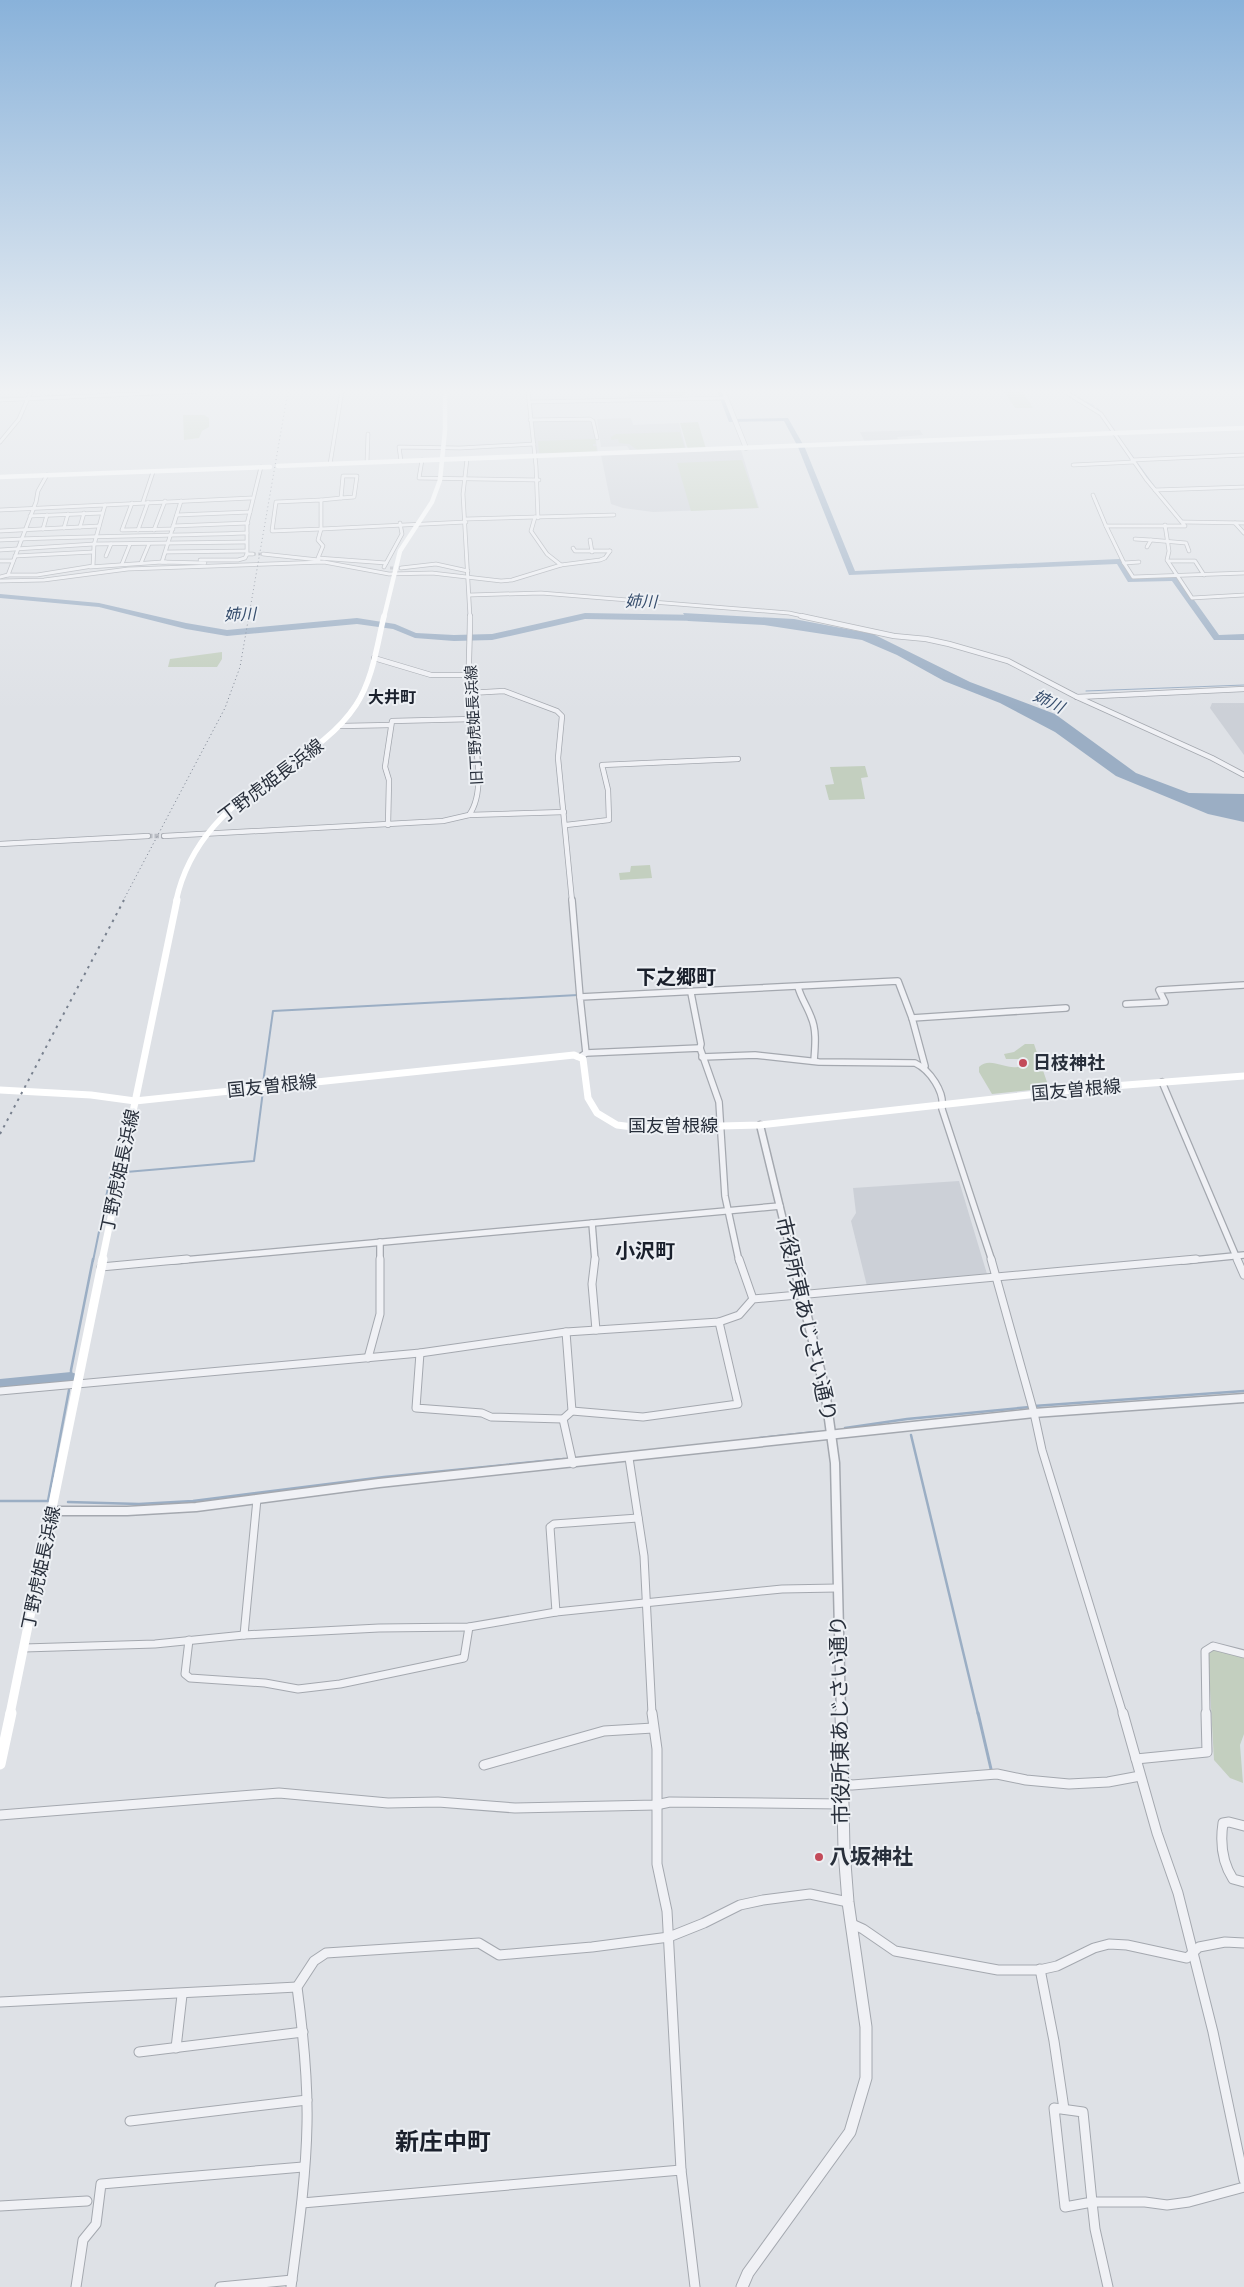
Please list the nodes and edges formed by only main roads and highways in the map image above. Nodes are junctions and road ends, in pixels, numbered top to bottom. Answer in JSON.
{"nodes":[{"id":1,"x":434,"y":498,"type":"edge"},
{"id":2,"x":1244,"y":1076,"type":"edge"},
{"id":3,"x":0,"y":1090,"type":"edge"},
{"id":4,"x":135,"y":1101,"type":"junction"},
{"id":5,"x":0,"y":1764,"type":"edge"}],
"edges":[{"from":1,"to":4,"type":"main road","name":"丁野虎姫長浜線"},
{"from":2,"to":4,"type":"main road","name":"国友曽根線"},
{"from":3,"to":4,"type":"main road","name":"国友曽根線"},
{"from":4,"to":5,"type":"main road","name":"丁野虎姫長浜線"}]}
